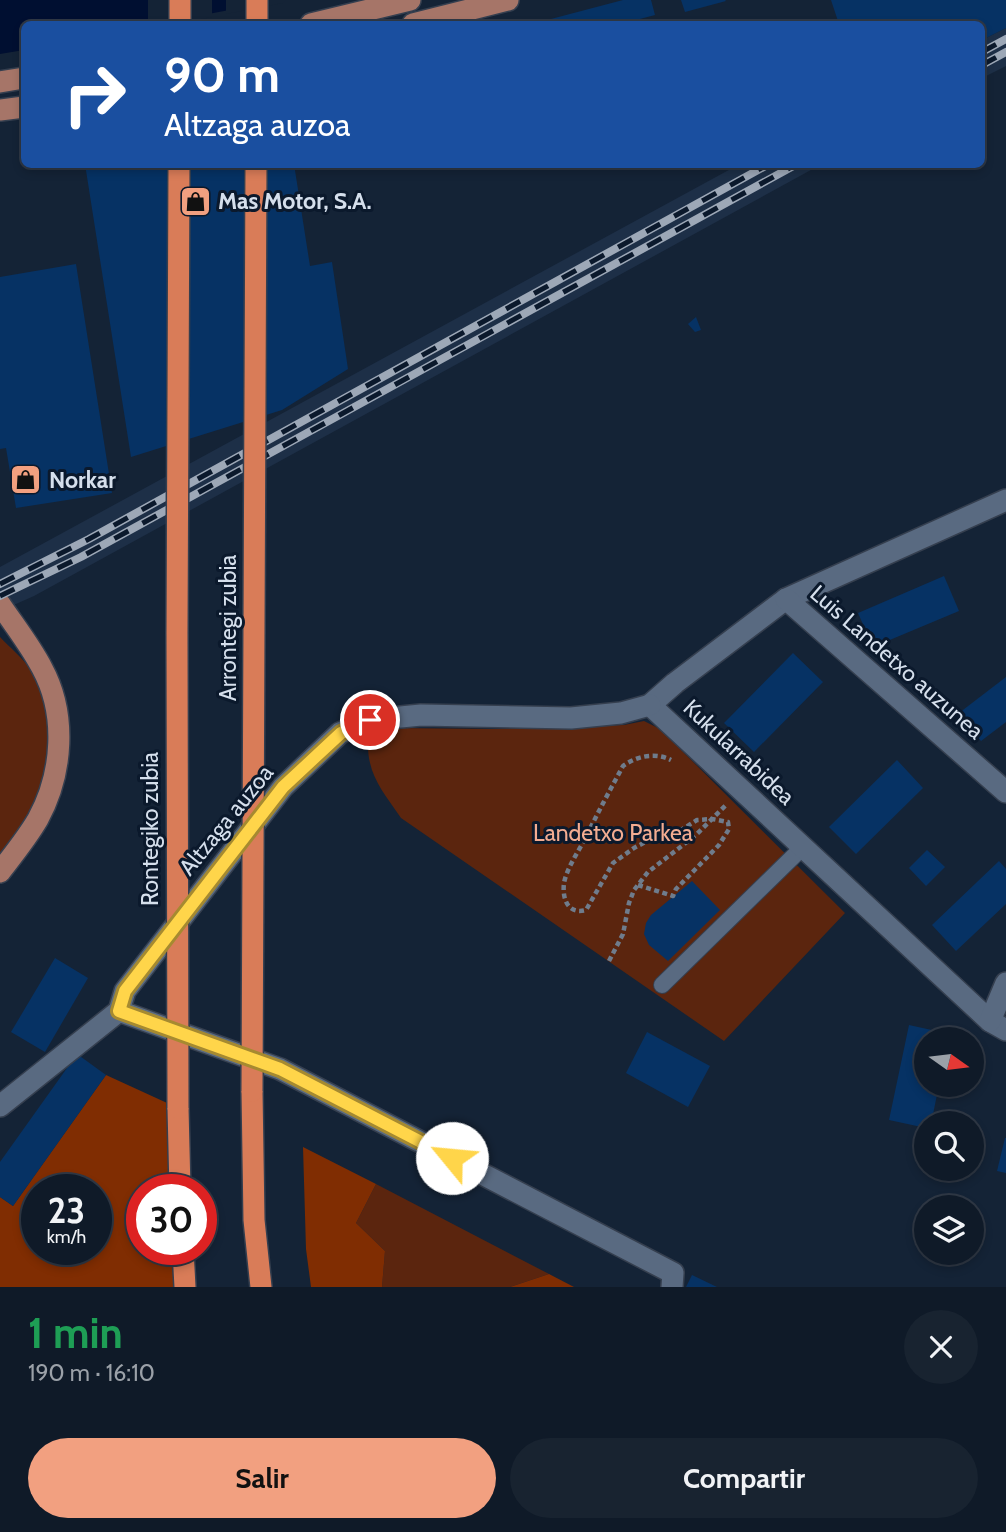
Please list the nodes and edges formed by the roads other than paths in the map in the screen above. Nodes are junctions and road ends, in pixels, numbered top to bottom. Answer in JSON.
{"nodes":[{"id":1,"x":180,"y":0,"type":"edge"},
{"id":2,"x":257,"y":0,"type":"edge"},
{"id":3,"x":410,"y":0,"type":"edge"},
{"id":4,"x":508,"y":0,"type":"edge"},
{"id":5,"x":180,"y":21,"type":"edge"},
{"id":6,"x":257,"y":21,"type":"edge"},
{"id":7,"x":323,"y":21,"type":"edge"},
{"id":8,"x":425,"y":21,"type":"edge"},
{"id":9,"x":21,"y":78,"type":"edge"},
{"id":10,"x":0,"y":82,"type":"edge"},
{"id":11,"x":21,"y":107,"type":"edge"},
{"id":12,"x":0,"y":110,"type":"edge"},
{"id":13,"x":179,"y":168,"type":"edge"},
{"id":14,"x":256,"y":168,"type":"edge"},
{"id":15,"x":1006,"y":500,"type":"edge"},
{"id":16,"x":786,"y":599,"type":"junction"},
{"id":17,"x":0,"y":604,"type":"edge"},
{"id":18,"x":650,"y":705,"type":"junction"},
{"id":19,"x":1006,"y":792,"type":"edge"},
{"id":20,"x":803,"y":847,"type":"junction"},
{"id":21,"x":0,"y":872,"type":"edge"},
{"id":22,"x":1006,"y":983,"type":"edge"},
{"id":23,"x":662,"y":985,"type":"dead end"},
{"id":24,"x":119,"y":1011,"type":"junction"},
{"id":25,"x":998,"y":1025,"type":"edge"},
{"id":26,"x":0,"y":1106,"type":"edge"},
{"id":27,"x":180,"y":1174,"type":"edge"},
{"id":28,"x":184,"y":1265,"type":"edge"},
{"id":29,"x":185,"y":1285,"type":"edge"},
{"id":30,"x":261,"y":1287,"type":"edge"},
{"id":31,"x":672,"y":1287,"type":"edge"}],
"edges":[{"from":1,"to":5,"type":"highway"},
{"from":2,"to":6,"type":"highway"},
{"from":3,"to":7,"type":"main road"},
{"from":4,"to":8,"type":"main road"},
{"from":9,"to":10,"type":"main road"},
{"from":11,"to":12,"type":"main road"},
{"from":13,"to":27,"type":"highway","name":"Rontegiko zubia","bridge":true},
{"from":14,"to":30,"type":"highway","name":"Arrontegi zubia","bridge":true},
{"from":15,"to":16,"type":"street","name":"Kukularrabidea"},
{"from":16,"to":18,"type":"street","name":"Kukularrabidea"},
{"from":16,"to":19,"type":"street","name":"Luis Landetxo auzunea"},
{"from":17,"to":21,"type":"main road"},
{"from":18,"to":20,"type":"street","name":"Kukularrabidea"},
{"from":18,"to":24,"type":"street","name":"Altzaga auzoa"},
{"from":20,"to":23,"type":"lane"},
{"from":20,"to":25,"type":"street","name":"Kukularrabidea"},
{"from":22,"to":25,"type":"street"},
{"from":24,"to":26,"type":"street","name":"Altzaga auzoa"},
{"from":24,"to":31,"type":"street"},
{"from":28,"to":29,"type":"highway"}]}
